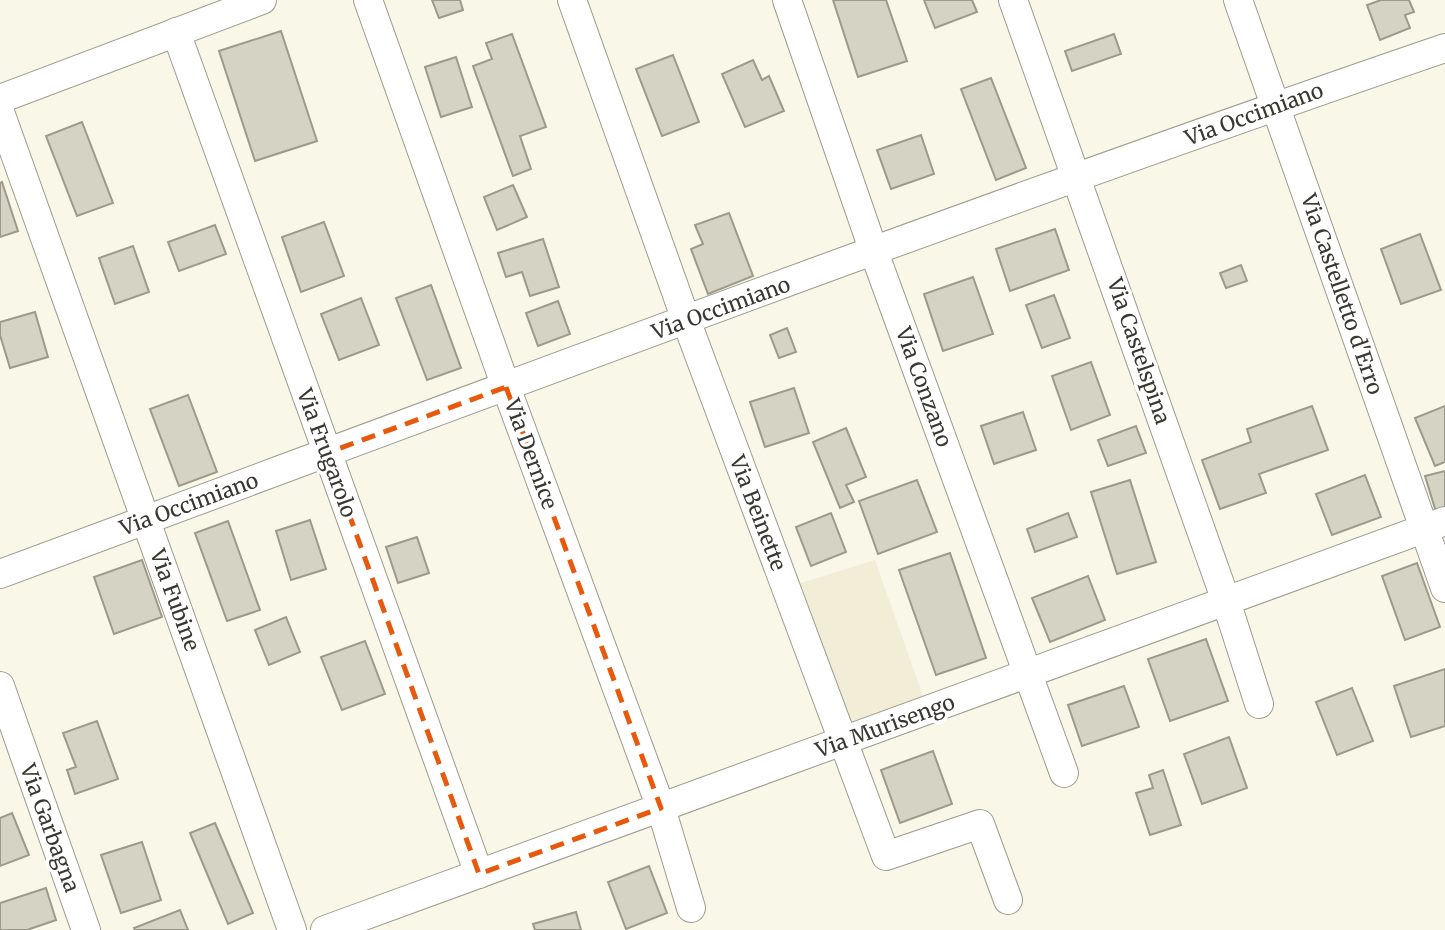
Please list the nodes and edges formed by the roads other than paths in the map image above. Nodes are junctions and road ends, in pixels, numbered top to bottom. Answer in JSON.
{"nodes":[{"id":1,"x":262,"y":0,"type":"edge"},
{"id":2,"x":368,"y":0,"type":"edge"},
{"id":3,"x":572,"y":0,"type":"edge"},
{"id":4,"x":787,"y":0,"type":"edge"},
{"id":5,"x":1013,"y":0,"type":"edge"},
{"id":6,"x":1238,"y":0,"type":"edge"},
{"id":7,"x":176,"y":32,"type":"junction"},
{"id":8,"x":1445,"y":48,"type":"edge"},
{"id":9,"x":0,"y":99,"type":"edge"},
{"id":10,"x":1276,"y":106,"type":"junction"},
{"id":11,"x":0,"y":112,"type":"edge"},
{"id":12,"x":1078,"y":178,"type":"junction"},
{"id":13,"x":874,"y":252,"type":"junction"},
{"id":14,"x":685,"y":320,"type":"junction"},
{"id":15,"x":506,"y":387,"type":"junction"},
{"id":16,"x":327,"y":453,"type":"junction"},
{"id":17,"x":147,"y":520,"type":"junction"},
{"id":18,"x":1435,"y":525,"type":"edge"},
{"id":19,"x":0,"y":574,"type":"edge"},
{"id":20,"x":1445,"y":588,"type":"edge"},
{"id":21,"x":1226,"y":601,"type":"junction"},
{"id":22,"x":1030,"y":673,"type":"junction"},
{"id":23,"x":0,"y":686,"type":"edge"},
{"id":24,"x":1259,"y":704,"type":"dead end"},
{"id":25,"x":843,"y":741,"type":"junction"},
{"id":26,"x":1064,"y":773,"type":"dead end"},
{"id":27,"x":661,"y":808,"type":"junction"},
{"id":28,"x":479,"y":874,"type":"junction"},
{"id":29,"x":1008,"y":900,"type":"dead end"},
{"id":30,"x":691,"y":908,"type":"dead end"},
{"id":31,"x":86,"y":930,"type":"edge"},
{"id":32,"x":292,"y":930,"type":"edge"},
{"id":33,"x":326,"y":930,"type":"edge"}],
"edges":[{"from":1,"to":7,"type":"street"},
{"from":2,"to":15,"type":"street","name":"Via Dernice"},
{"from":3,"to":14,"type":"street","name":"Via Beinette"},
{"from":4,"to":13,"type":"street","name":"Via Conzano"},
{"from":5,"to":12,"type":"street","name":"Via Castelspina"},
{"from":6,"to":10,"type":"street","name":"Via Castelletto d'Erro"},
{"from":7,"to":9,"type":"street"},
{"from":7,"to":16,"type":"street","name":"Via Frugarolo"},
{"from":8,"to":10,"type":"street","name":"Via Occimiano"},
{"from":10,"to":12,"type":"street","name":"Via Occimiano"},
{"from":10,"to":18,"type":"street","name":"Via Castelletto d'Erro"},
{"from":11,"to":17,"type":"street","name":"Via Fubine"},
{"from":12,"to":13,"type":"street","name":"Via Occimiano"},
{"from":12,"to":21,"type":"street","name":"Via Castelspina"},
{"from":13,"to":14,"type":"street","name":"Via Occimiano"},
{"from":13,"to":22,"type":"street","name":"Via Conzano"},
{"from":14,"to":15,"type":"street","name":"Via Occimiano"},
{"from":14,"to":25,"type":"street","name":"Via Beinette"},
{"from":15,"to":16,"type":"street","name":"Via Occimiano"},
{"from":15,"to":27,"type":"street","name":"Via Dernice"},
{"from":16,"to":17,"type":"street","name":"Via Occimiano"},
{"from":16,"to":28,"type":"street","name":"Via Frugarolo"},
{"from":17,"to":19,"type":"street","name":"Via Occimiano"},
{"from":17,"to":32,"type":"street","name":"Via Fubine"},
{"from":18,"to":20,"type":"street","name":"Via Castelletto d'Erro"},
{"from":18,"to":21,"type":"street","name":"Via Murisengo"},
{"from":21,"to":22,"type":"street","name":"Via Murisengo"},
{"from":21,"to":24,"type":"street","name":"Via Castelspina"},
{"from":22,"to":25,"type":"street","name":"Via Murisengo"},
{"from":22,"to":26,"type":"street","name":"Via Conzano"},
{"from":23,"to":31,"type":"street","name":"Via Garbagna"},
{"from":25,"to":27,"type":"street","name":"Via Murisengo"},
{"from":25,"to":29,"type":"street","name":"Via Beinette"},
{"from":27,"to":28,"type":"street","name":"Via Murisengo"},
{"from":27,"to":30,"type":"street","name":"Via Dernice"},
{"from":28,"to":33,"type":"street","name":"Via Murisengo"}]}
